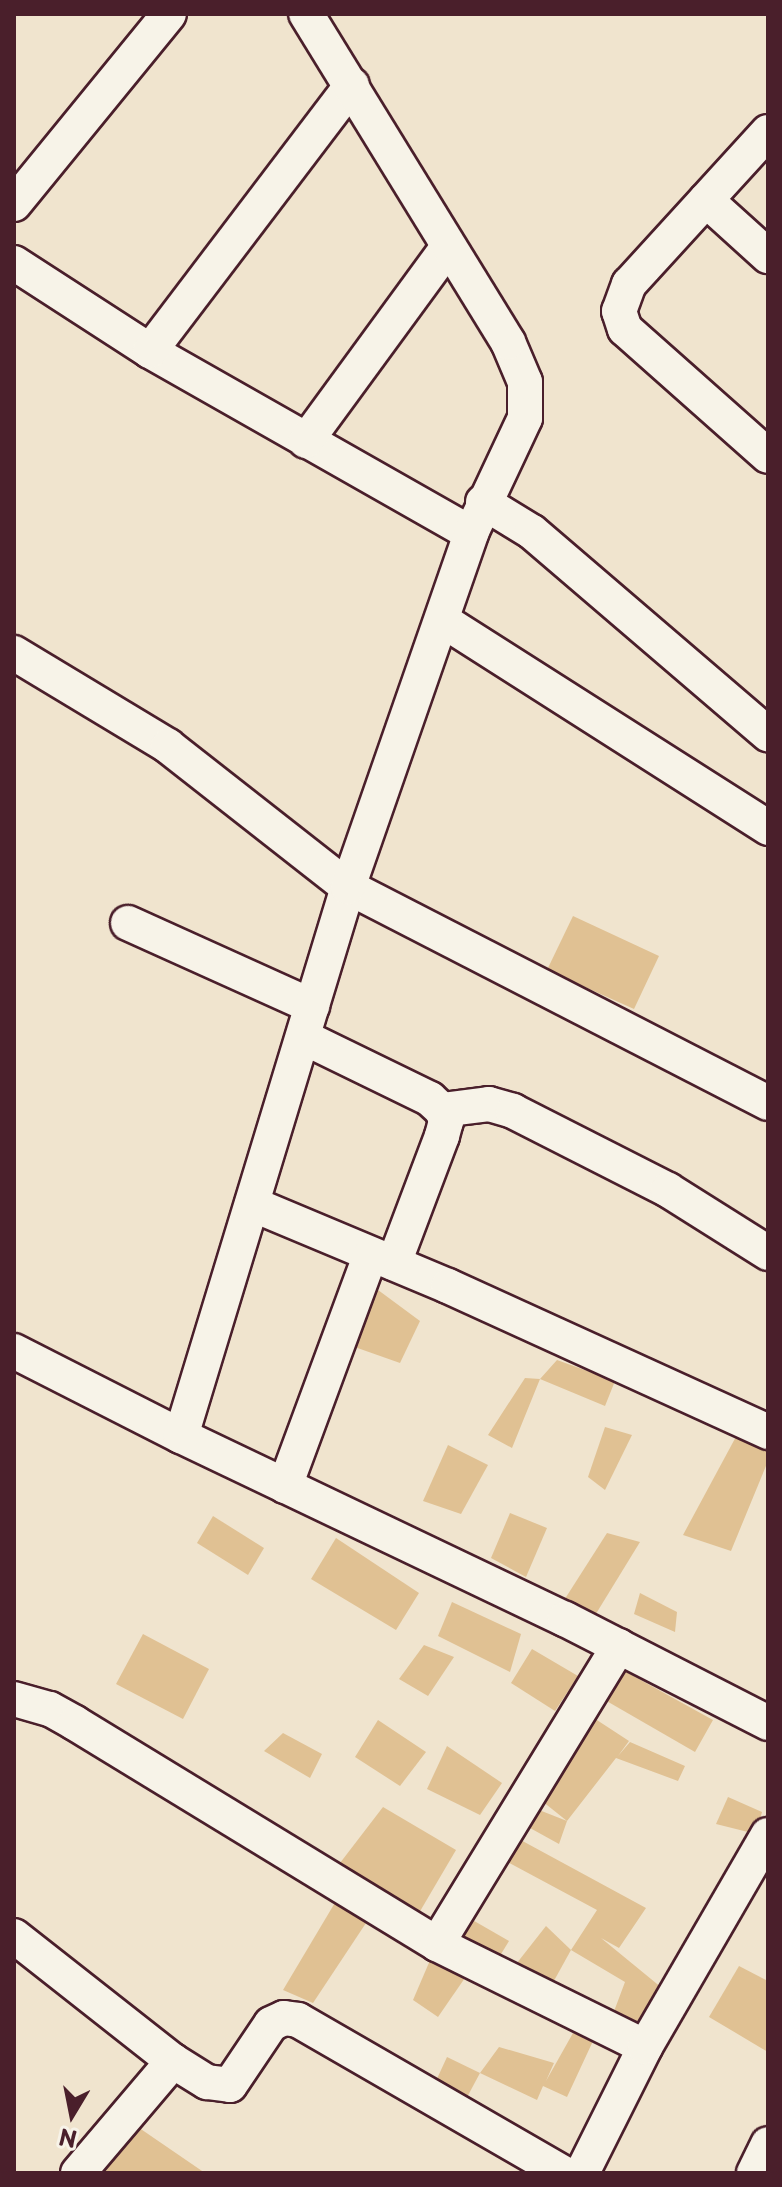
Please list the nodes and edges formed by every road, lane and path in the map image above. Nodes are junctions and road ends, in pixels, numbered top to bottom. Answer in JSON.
{"nodes":[{"id":1,"x":169,"y":14,"type":"edge"},
{"id":2,"x":306,"y":14,"type":"edge"},
{"id":3,"x":352,"y":85,"type":"junction"},
{"id":4,"x":768,"y":132,"type":"edge"},
{"id":5,"x":706,"y":200,"type":"junction"},
{"id":6,"x":14,"y":204,"type":"edge"},
{"id":7,"x":448,"y":247,"type":"junction"},
{"id":8,"x":768,"y":256,"type":"edge"},
{"id":9,"x":14,"y":263,"type":"edge"},
{"id":10,"x":150,"y":351,"type":"junction"},
{"id":11,"x":306,"y":441,"type":"junction"},
{"id":12,"x":768,"y":456,"type":"edge"},
{"id":13,"x":477,"y":518,"type":"junction"},
{"id":14,"x":442,"y":620,"type":"junction"},
{"id":15,"x":14,"y":653,"type":"edge"},
{"id":16,"x":768,"y":734,"type":"edge"},
{"id":17,"x":768,"y":828,"type":"edge"},
{"id":18,"x":348,"y":887,"type":"junction"},
{"id":19,"x":128,"y":923,"type":"dead end"},
{"id":20,"x":308,"y":1022,"type":"junction"},
{"id":21,"x":768,"y":1103,"type":"edge"},
{"id":22,"x":442,"y":1110,"type":"junction"},
{"id":23,"x":252,"y":1204,"type":"junction"},
{"id":24,"x":768,"y":1253,"type":"edge"},
{"id":25,"x":382,"y":1258,"type":"junction"},
{"id":26,"x":14,"y":1351,"type":"edge"},
{"id":27,"x":768,"y":1432,"type":"edge"},
{"id":28,"x":181,"y":1436,"type":"junction"},
{"id":29,"x":285,"y":1486,"type":"junction"},
{"id":30,"x":619,"y":1646,"type":"junction"},
{"id":31,"x":14,"y":1699,"type":"edge"},
{"id":32,"x":768,"y":1723,"type":"edge"},
{"id":33,"x":768,"y":1835,"type":"edge"},
{"id":34,"x":14,"y":1936,"type":"edge"},
{"id":35,"x":437,"y":1944,"type":"junction"},
{"id":36,"x":645,"y":2047,"type":"junction"},
{"id":37,"x":173,"y":2061,"type":"junction"},
{"id":38,"x":768,"y":2144,"type":"edge"},
{"id":39,"x":78,"y":2173,"type":"edge"},
{"id":40,"x":583,"y":2173,"type":"edge"},
{"id":41,"x":754,"y":2173,"type":"edge"}],
"edges":[{"from":1,"to":6,"type":"street"},
{"from":2,"to":3,"type":"street"},
{"from":3,"to":7,"type":"street"},
{"from":3,"to":10,"type":"street"},
{"from":4,"to":5,"type":"street"},
{"from":5,"to":8,"type":"street"},
{"from":5,"to":12,"type":"street"},
{"from":7,"to":11,"type":"street"},
{"from":7,"to":13,"type":"street"},
{"from":9,"to":10,"type":"street"},
{"from":10,"to":11,"type":"street"},
{"from":11,"to":13,"type":"street"},
{"from":13,"to":14,"type":"street"},
{"from":13,"to":16,"type":"street"},
{"from":14,"to":17,"type":"street"},
{"from":14,"to":18,"type":"street"},
{"from":15,"to":18,"type":"street"},
{"from":18,"to":20,"type":"street"},
{"from":18,"to":21,"type":"street"},
{"from":19,"to":20,"type":"street"},
{"from":20,"to":22,"type":"street"},
{"from":20,"to":23,"type":"street"},
{"from":22,"to":24,"type":"street"},
{"from":22,"to":25,"type":"street"},
{"from":23,"to":25,"type":"street"},
{"from":23,"to":28,"type":"street"},
{"from":25,"to":27,"type":"street"},
{"from":25,"to":29,"type":"street"},
{"from":26,"to":28,"type":"street"},
{"from":28,"to":29,"type":"street"},
{"from":29,"to":30,"type":"street"},
{"from":30,"to":32,"type":"street"},
{"from":30,"to":35,"type":"street"},
{"from":31,"to":35,"type":"street"},
{"from":33,"to":36,"type":"street"},
{"from":34,"to":37,"type":"street"},
{"from":35,"to":36,"type":"street"},
{"from":36,"to":40,"type":"street"},
{"from":37,"to":39,"type":"street"},
{"from":37,"to":40,"type":"street"},
{"from":38,"to":41,"type":"street"}]}
